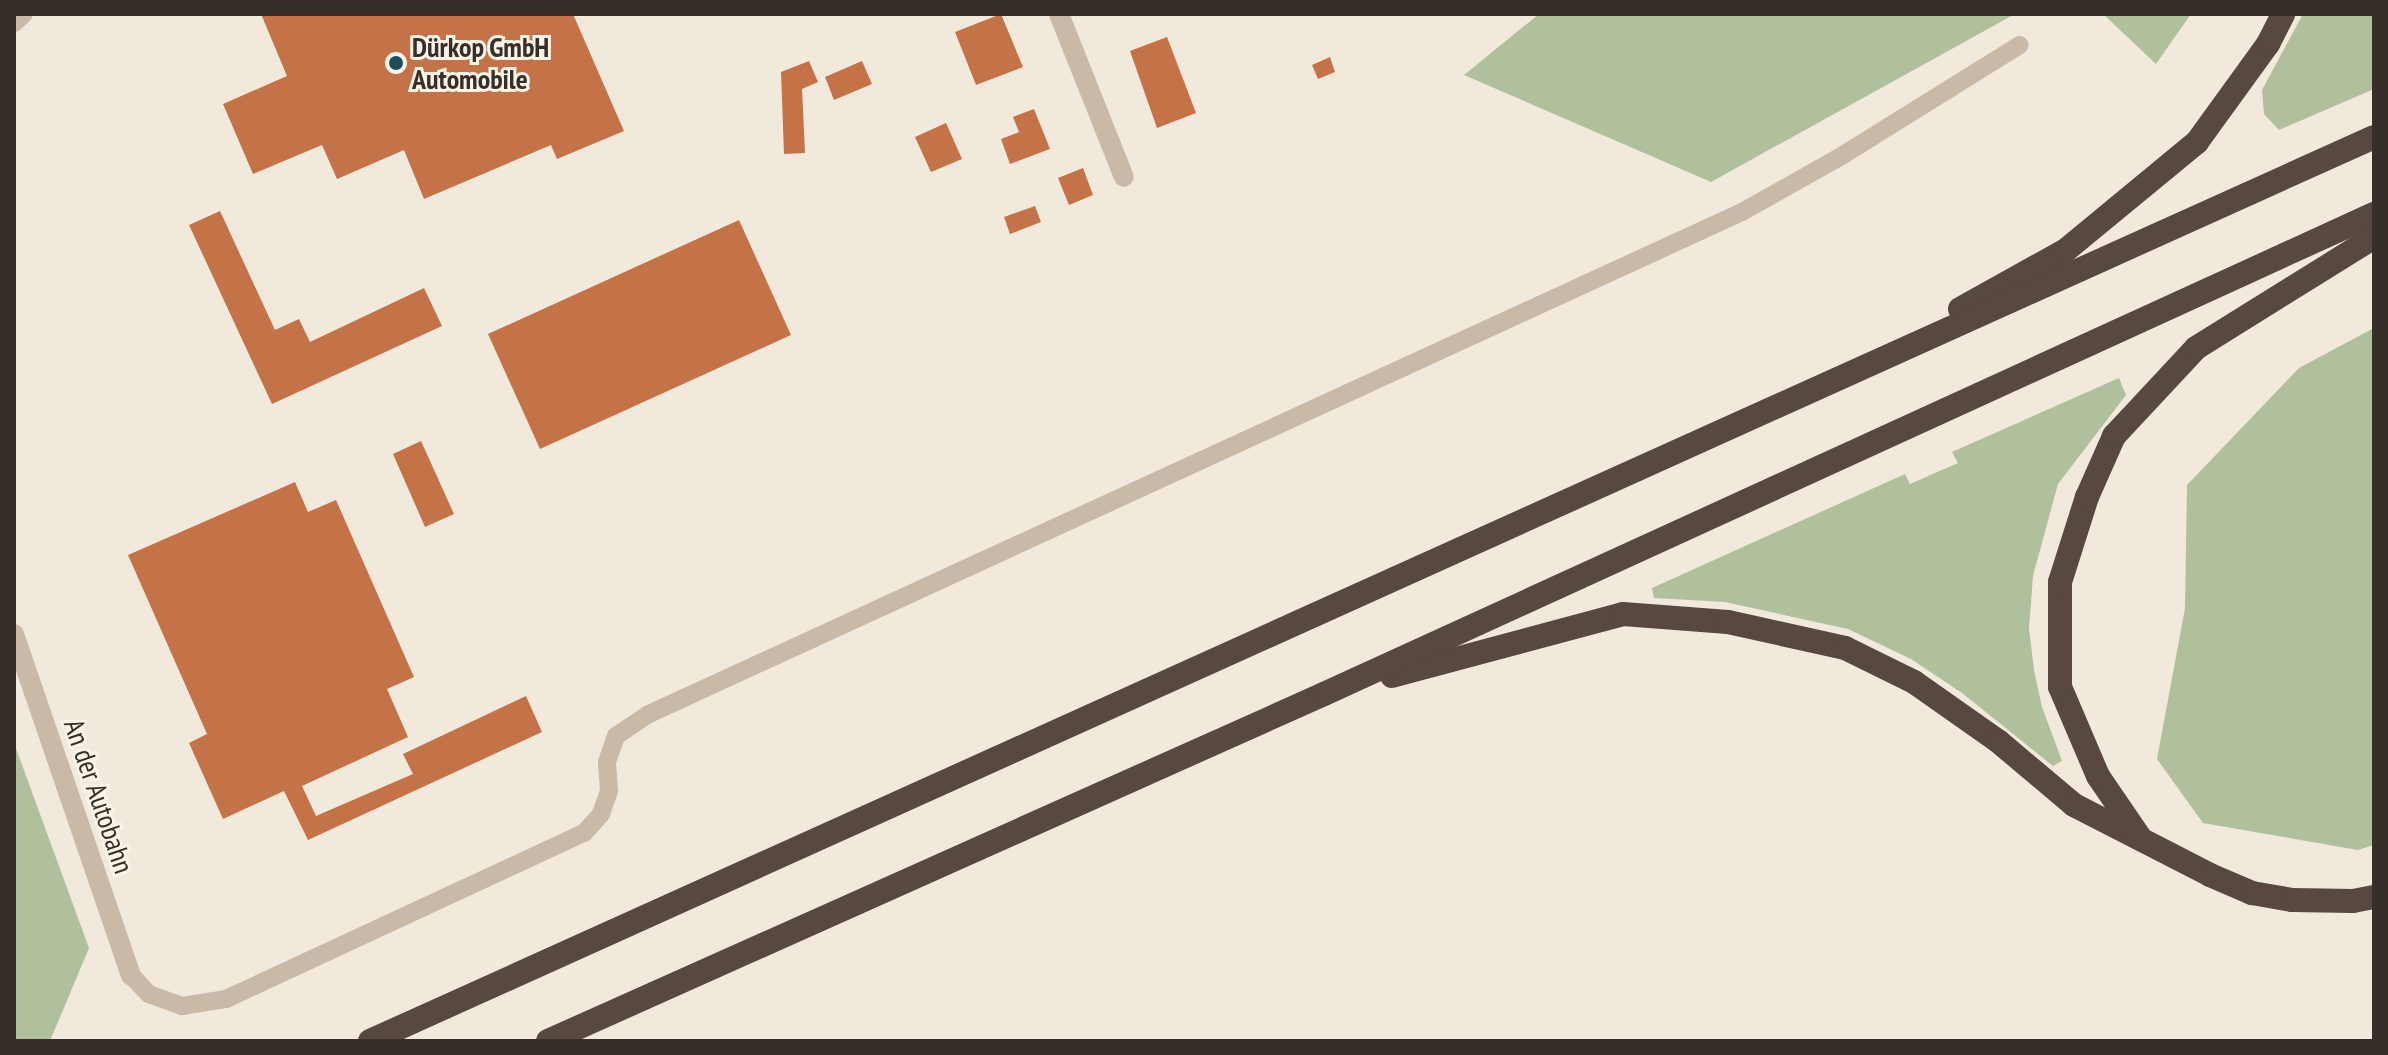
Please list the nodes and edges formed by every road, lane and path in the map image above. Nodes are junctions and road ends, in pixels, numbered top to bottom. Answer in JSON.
{"nodes":[{"id":1,"x":24,"y":14,"type":"edge"},
{"id":2,"x":1059,"y":14,"type":"edge"},
{"id":3,"x":2283,"y":14,"type":"edge"},
{"id":4,"x":14,"y":23,"type":"edge"},
{"id":5,"x":2020,"y":45,"type":"dead end"},
{"id":6,"x":2374,"y":137,"type":"edge"},
{"id":7,"x":1124,"y":177,"type":"dead end"},
{"id":8,"x":2374,"y":214,"type":"edge"},
{"id":9,"x":2374,"y":237,"type":"edge"},
{"id":10,"x":1809,"y":392,"type":"junction"},
{"id":11,"x":14,"y":634,"type":"edge"},
{"id":12,"x":1324,"y":694,"type":"junction"},
{"id":13,"x":2143,"y":841,"type":"junction"},
{"id":14,"x":2374,"y":897,"type":"edge"},
{"id":15,"x":131,"y":975,"type":"joint"},
{"id":16,"x":370,"y":1041,"type":"edge"},
{"id":17,"x":548,"y":1041,"type":"edge"}],
"edges":[{"from":1,"to":4,"type":"lane"},
{"from":2,"to":7,"type":"street"},
{"from":3,"to":10,"type":"highway"},
{"from":5,"to":15,"type":"lane"},
{"from":6,"to":10,"type":"highway"},
{"from":8,"to":12,"type":"highway"},
{"from":9,"to":13,"type":"highway"},
{"from":10,"to":16,"type":"highway"},
{"from":11,"to":15,"type":"street","name":"An der Autobahn"},
{"from":12,"to":13,"type":"highway"},
{"from":12,"to":17,"type":"highway"},
{"from":13,"to":14,"type":"highway"}]}
